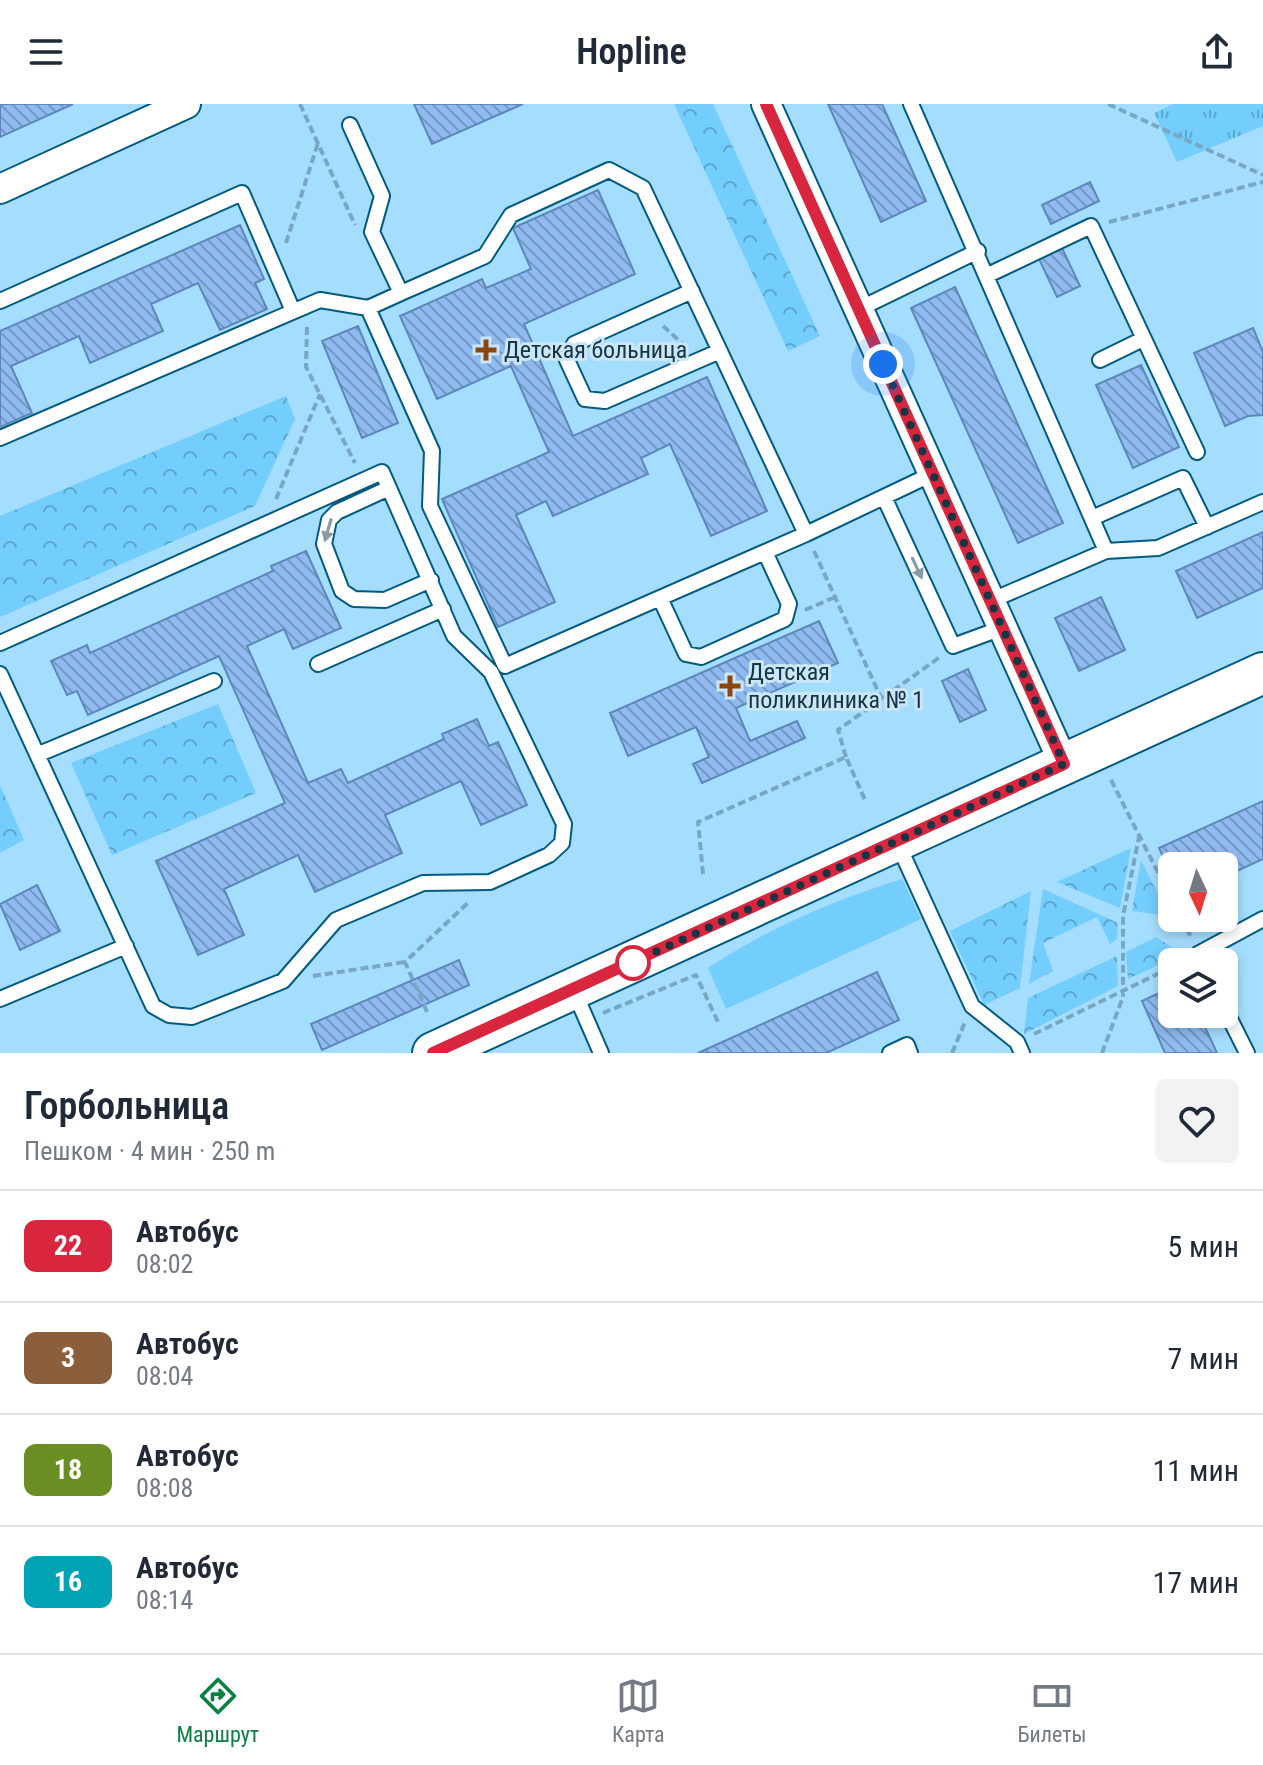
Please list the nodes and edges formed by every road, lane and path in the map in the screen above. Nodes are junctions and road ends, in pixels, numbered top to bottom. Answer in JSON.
{"nodes":[{"id":1,"x":300,"y":104,"type":"edge"},
{"id":2,"x":766,"y":104,"type":"edge"},
{"id":3,"x":911,"y":104,"type":"edge"},
{"id":4,"x":1108,"y":104,"type":"edge"},
{"id":5,"x":175,"y":106,"type":"edge"},
{"id":6,"x":350,"y":125,"type":"dead end"},
{"id":7,"x":1263,"y":175,"type":"edge"},
{"id":8,"x":1263,"y":182,"type":"edge"},
{"id":9,"x":0,"y":189,"type":"edge"},
{"id":10,"x":1091,"y":226,"type":"junction"},
{"id":11,"x":360,"y":238,"type":"dead end"},
{"id":12,"x":978,"y":251,"type":"junction"},
{"id":13,"x":988,"y":275,"type":"junction"},
{"id":14,"x":692,"y":291,"type":"junction"},
{"id":15,"x":401,"y":293,"type":"junction"},
{"id":16,"x":0,"y":301,"type":"edge"},
{"id":17,"x":368,"y":308,"type":"junction"},
{"id":18,"x":859,"y":309,"type":"junction"},
{"id":19,"x":293,"y":311,"type":"junction"},
{"id":20,"x":648,"y":311,"type":"junction"},
{"id":21,"x":1143,"y":339,"type":"junction"},
{"id":22,"x":720,"y":351,"type":"junction"},
{"id":23,"x":699,"y":360,"type":"junction"},
{"id":24,"x":1100,"y":360,"type":"dead end"},
{"id":25,"x":320,"y":394,"type":"dead end"},
{"id":26,"x":0,"y":438,"type":"edge"},
{"id":27,"x":1197,"y":452,"type":"dead end"},
{"id":28,"x":930,"y":475,"type":"junction"},
{"id":29,"x":389,"y":488,"type":"junction"},
{"id":30,"x":884,"y":497,"type":"junction"},
{"id":31,"x":1263,"y":502,"type":"edge"},
{"id":32,"x":1092,"y":518,"type":"junction"},
{"id":33,"x":266,"y":523,"type":"junction"},
{"id":34,"x":1207,"y":527,"type":"junction"},
{"id":35,"x":806,"y":534,"type":"junction"},
{"id":36,"x":1106,"y":551,"type":"junction"},
{"id":37,"x":765,"y":552,"type":"junction"},
{"id":38,"x":431,"y":580,"type":"junction"},
{"id":39,"x":660,"y":598,"type":"junction"},
{"id":40,"x":990,"y":601,"type":"junction"},
{"id":41,"x":443,"y":609,"type":"junction"},
{"id":42,"x":1002,"y":628,"type":"junction"},
{"id":43,"x":0,"y":643,"type":"edge"},
{"id":44,"x":953,"y":646,"type":"junction"},
{"id":45,"x":318,"y":664,"type":"dead end"},
{"id":46,"x":1263,"y":673,"type":"edge"},
{"id":47,"x":0,"y":674,"type":"edge"},
{"id":48,"x":214,"y":681,"type":"dead end"},
{"id":49,"x":882,"y":700,"type":"junction"},
{"id":50,"x":39,"y":754,"type":"junction"},
{"id":51,"x":846,"y":757,"type":"junction"},
{"id":52,"x":1064,"y":764,"type":"junction"},
{"id":53,"x":1111,"y":780,"type":"dead end"},
{"id":54,"x":865,"y":800,"type":"dead end"},
{"id":55,"x":1139,"y":837,"type":"junction"},
{"id":56,"x":896,"y":842,"type":"junction"},
{"id":57,"x":1158,"y":873,"type":"edge"},
{"id":58,"x":703,"y":874,"type":"dead end"},
{"id":59,"x":490,"y":882,"type":"junction"},
{"id":60,"x":1263,"y":919,"type":"edge"},
{"id":61,"x":126,"y":946,"type":"junction"},
{"id":62,"x":1209,"y":948,"type":"edge"},
{"id":63,"x":405,"y":962,"type":"junction"},
{"id":64,"x":1158,"y":974,"type":"edge"},
{"id":65,"x":283,"y":981,"type":"junction"},
{"id":66,"x":1123,"y":991,"type":"junction"},
{"id":67,"x":0,"y":999,"type":"edge"},
{"id":68,"x":579,"y":1002,"type":"junction"},
{"id":69,"x":972,"y":1006,"type":"junction"},
{"id":70,"x":427,"y":1012,"type":"dead end"},
{"id":71,"x":719,"y":1024,"type":"dead end"},
{"id":72,"x":1234,"y":1028,"type":"edge"},
{"id":73,"x":1020,"y":1048,"type":"edge"},
{"id":74,"x":433,"y":1053,"type":"edge"},
{"id":75,"x":601,"y":1053,"type":"edge"},
{"id":76,"x":890,"y":1053,"type":"edge"},
{"id":77,"x":910,"y":1053,"type":"edge"},
{"id":78,"x":952,"y":1053,"type":"edge"},
{"id":79,"x":1102,"y":1053,"type":"edge"},
{"id":80,"x":1247,"y":1053,"type":"edge"}],
"edges":[{"from":1,"to":11,"type":"path"},
{"from":2,"to":18,"type":"street"},
{"from":3,"to":12,"type":"lane"},
{"from":4,"to":7,"type":"path"},
{"from":5,"to":9,"type":"street"},
{"from":6,"to":15,"type":"lane"},
{"from":8,"to":10,"type":"path"},
{"from":10,"to":13,"type":"lane"},
{"from":10,"to":21,"type":"lane"},
{"from":12,"to":13,"type":"lane"},
{"from":12,"to":18,"type":"lane"},
{"from":13,"to":32,"type":"lane"},
{"from":14,"to":15,"type":"lane"},
{"from":14,"to":20,"type":"lane"},
{"from":14,"to":22,"type":"lane"},
{"from":15,"to":17,"type":"lane"},
{"from":16,"to":19,"type":"lane"},
{"from":17,"to":19,"type":"lane"},
{"from":17,"to":39,"type":"lane"},
{"from":18,"to":28,"type":"street"},
{"from":19,"to":26,"type":"lane"},
{"from":20,"to":23,"type":"path"},
{"from":20,"to":23,"type":"lane"},
{"from":21,"to":24,"type":"lane"},
{"from":21,"to":27,"type":"lane"},
{"from":22,"to":23,"type":"lane"},
{"from":22,"to":35,"type":"lane"},
{"from":25,"to":33,"type":"path"},
{"from":28,"to":30,"type":"lane"},
{"from":28,"to":40,"type":"street"},
{"from":29,"to":33,"type":"lane"},
{"from":29,"to":38,"type":"lane"},
{"from":29,"to":38,"type":"lane","one_way":true},
{"from":30,"to":35,"type":"lane"},
{"from":30,"to":44,"type":"lane","one_way":true},
{"from":31,"to":34,"type":"lane"},
{"from":32,"to":34,"type":"lane"},
{"from":32,"to":36,"type":"lane"},
{"from":33,"to":43,"type":"lane"},
{"from":34,"to":36,"type":"lane"},
{"from":35,"to":37,"type":"lane"},
{"from":35,"to":49,"type":"path"},
{"from":36,"to":40,"type":"lane"},
{"from":37,"to":39,"type":"lane"},
{"from":37,"to":39,"type":"lane"},
{"from":38,"to":41,"type":"lane"},
{"from":40,"to":42,"type":"street"},
{"from":41,"to":45,"type":"lane"},
{"from":41,"to":59,"type":"lane"},
{"from":42,"to":44,"type":"lane"},
{"from":42,"to":52,"type":"street"},
{"from":44,"to":49,"type":"path"},
{"from":46,"to":52,"type":"main road"},
{"from":47,"to":50,"type":"lane"},
{"from":48,"to":50,"type":"lane"},
{"from":49,"to":51,"type":"path"},
{"from":50,"to":61,"type":"lane"},
{"from":51,"to":54,"type":"path"},
{"from":51,"to":58,"type":"path"},
{"from":52,"to":56,"type":"main road"},
{"from":53,"to":55,"type":"path"},
{"from":55,"to":57,"type":"path"},
{"from":55,"to":66,"type":"path"},
{"from":56,"to":68,"type":"main road"},
{"from":56,"to":69,"type":"lane"},
{"from":59,"to":63,"type":"path"},
{"from":59,"to":65,"type":"lane"},
{"from":60,"to":62,"type":"lane"},
{"from":61,"to":65,"type":"lane"},
{"from":61,"to":67,"type":"lane"},
{"from":63,"to":65,"type":"path"},
{"from":63,"to":70,"type":"path"},
{"from":64,"to":66,"type":"path"},
{"from":66,"to":73,"type":"path"},
{"from":66,"to":79,"type":"path"},
{"from":68,"to":71,"type":"path"},
{"from":68,"to":74,"type":"main road"},
{"from":68,"to":75,"type":"lane"},
{"from":69,"to":73,"type":"lane"},
{"from":69,"to":78,"type":"path"},
{"from":72,"to":80,"type":"lane"},
{"from":76,"to":77,"type":"lane"}]}
